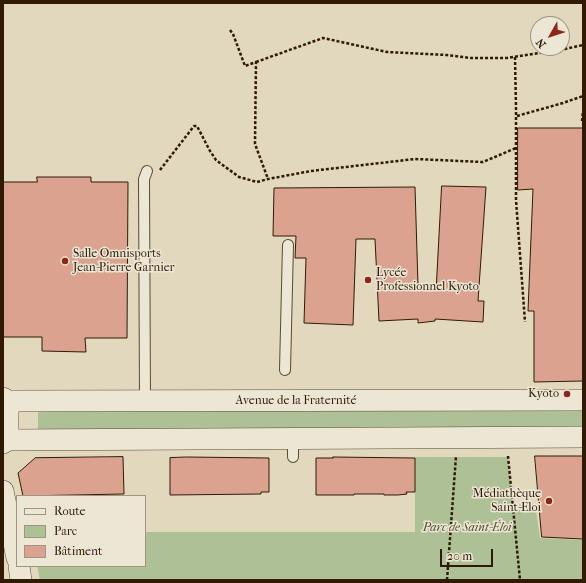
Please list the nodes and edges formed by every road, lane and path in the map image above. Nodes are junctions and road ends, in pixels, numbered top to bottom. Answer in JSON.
{"nodes":[{"id":1,"x":230,"y":30,"type":"dead end"},
{"id":2,"x":583,"y":45,"type":"edge"},
{"id":3,"x":515,"y":57,"type":"junction"},
{"id":4,"x":256,"y":62,"type":"junction"},
{"id":5,"x":583,"y":96,"type":"edge"},
{"id":6,"x":583,"y":111,"type":"edge"},
{"id":7,"x":516,"y":116,"type":"junction"},
{"id":8,"x":582,"y":121,"type":"dead end"},
{"id":9,"x":516,"y":148,"type":"junction"},
{"id":10,"x":145,"y":175,"type":"joint"},
{"id":11,"x":268,"y":179,"type":"junction"},
{"id":12,"x":288,"y":245,"type":"dead end"},
{"id":13,"x":525,"y":322,"type":"dead end"},
{"id":14,"x":285,"y":370,"type":"dead end"},
{"id":15,"x":6,"y":399,"type":"edge"},
{"id":16,"x":583,"y":400,"type":"edge"},
{"id":17,"x":145,"y":401,"type":"junction"},
{"id":18,"x":583,"y":437,"type":"edge"},
{"id":19,"x":6,"y":442,"type":"edge"},
{"id":20,"x":508,"y":453,"type":"dead end"},
{"id":21,"x":456,"y":454,"type":"dead end"},
{"id":22,"x":3,"y":491,"type":"edge"},
{"id":23,"x":16,"y":553,"type":"edge"},
{"id":24,"x":19,"y":567,"type":"edge"},
{"id":25,"x":22,"y":580,"type":"edge"},
{"id":26,"x":447,"y":580,"type":"edge"},
{"id":27,"x":520,"y":580,"type":"edge"}],
"edges":[{"from":1,"to":4,"type":"path"},
{"from":2,"to":3,"type":"path"},
{"from":3,"to":4,"type":"path"},
{"from":3,"to":7,"type":"path"},
{"from":4,"to":11,"type":"path"},
{"from":5,"to":7,"type":"path"},
{"from":6,"to":8,"type":"path"},
{"from":7,"to":9,"type":"path"},
{"from":9,"to":11,"type":"path"},
{"from":9,"to":13,"type":"path"},
{"from":10,"to":11,"type":"path"},
{"from":10,"to":17,"type":"lane"},
{"from":12,"to":14,"type":"lane"},
{"from":15,"to":17,"type":"street","name":"Avenue de la Fraternité"},
{"from":15,"to":19,"type":"street"},
{"from":16,"to":17,"type":"street","name":"Avenue de la Fraternité"},
{"from":18,"to":19,"type":"street"},
{"from":20,"to":27,"type":"path"},
{"from":21,"to":26,"type":"path"},
{"from":22,"to":23,"type":"street"},
{"from":24,"to":25,"type":"street"}]}
